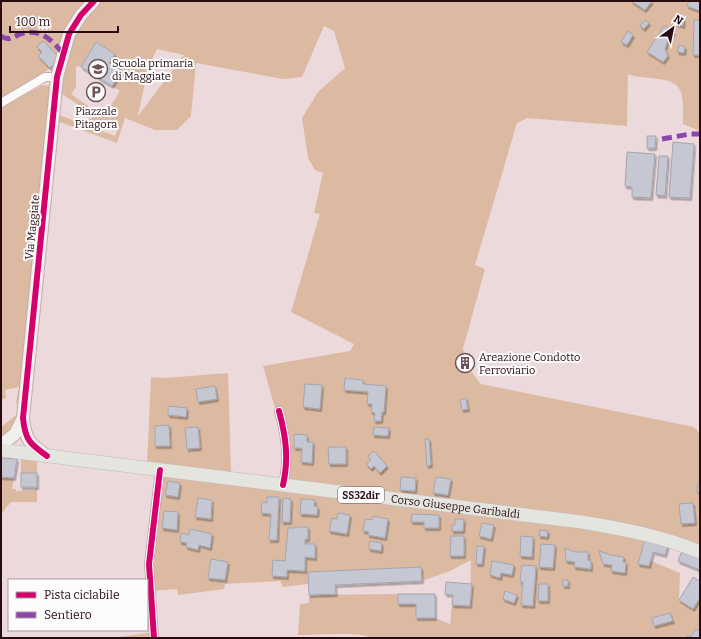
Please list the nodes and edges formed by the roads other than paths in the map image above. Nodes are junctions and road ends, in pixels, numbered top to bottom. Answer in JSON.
{"nodes":[{"id":1,"x":94,"y":1,"type":"edge"},
{"id":2,"x":57,"y":77,"type":"junction"},
{"id":3,"x":1,"y":103,"type":"edge"},
{"id":4,"x":279,"y":411,"type":"dead end"},
{"id":5,"x":21,"y":435,"type":"junction"},
{"id":6,"x":1,"y":445,"type":"edge"},
{"id":7,"x":1,"y":450,"type":"edge"},
{"id":8,"x":18,"y":452,"type":"junction"},
{"id":9,"x":47,"y":456,"type":"junction"},
{"id":10,"x":160,"y":470,"type":"junction"},
{"id":11,"x":283,"y":485,"type":"junction"},
{"id":12,"x":700,"y":552,"type":"edge"},
{"id":13,"x":154,"y":638,"type":"edge"}],
"edges":[{"from":1,"to":2,"type":"street","name":"Via Maggiate"},
{"from":2,"to":3,"type":"street"},
{"from":2,"to":5,"type":"street","name":"Via Maggiate"},
{"from":4,"to":11,"type":"street"},
{"from":5,"to":6,"type":"street","name":"Via Maggiate"},
{"from":5,"to":8,"type":"street"},
{"from":5,"to":9,"type":"street"},
{"from":7,"to":8,"type":"main road","name":"Corso Giuseppe Garibaldi","number":"SS32dir"},
{"from":8,"to":9,"type":"main road","name":"Corso Giuseppe Garibaldi","number":"SS32dir"},
{"from":9,"to":10,"type":"main road","name":"Corso Giuseppe Garibaldi","number":"SS32dir"},
{"from":10,"to":11,"type":"main road","name":"Corso Giuseppe Garibaldi","number":"SS32dir"},
{"from":10,"to":13,"type":"street"},
{"from":11,"to":12,"type":"main road","name":"Corso Giuseppe Garibaldi","number":"SS32dir"}]}
